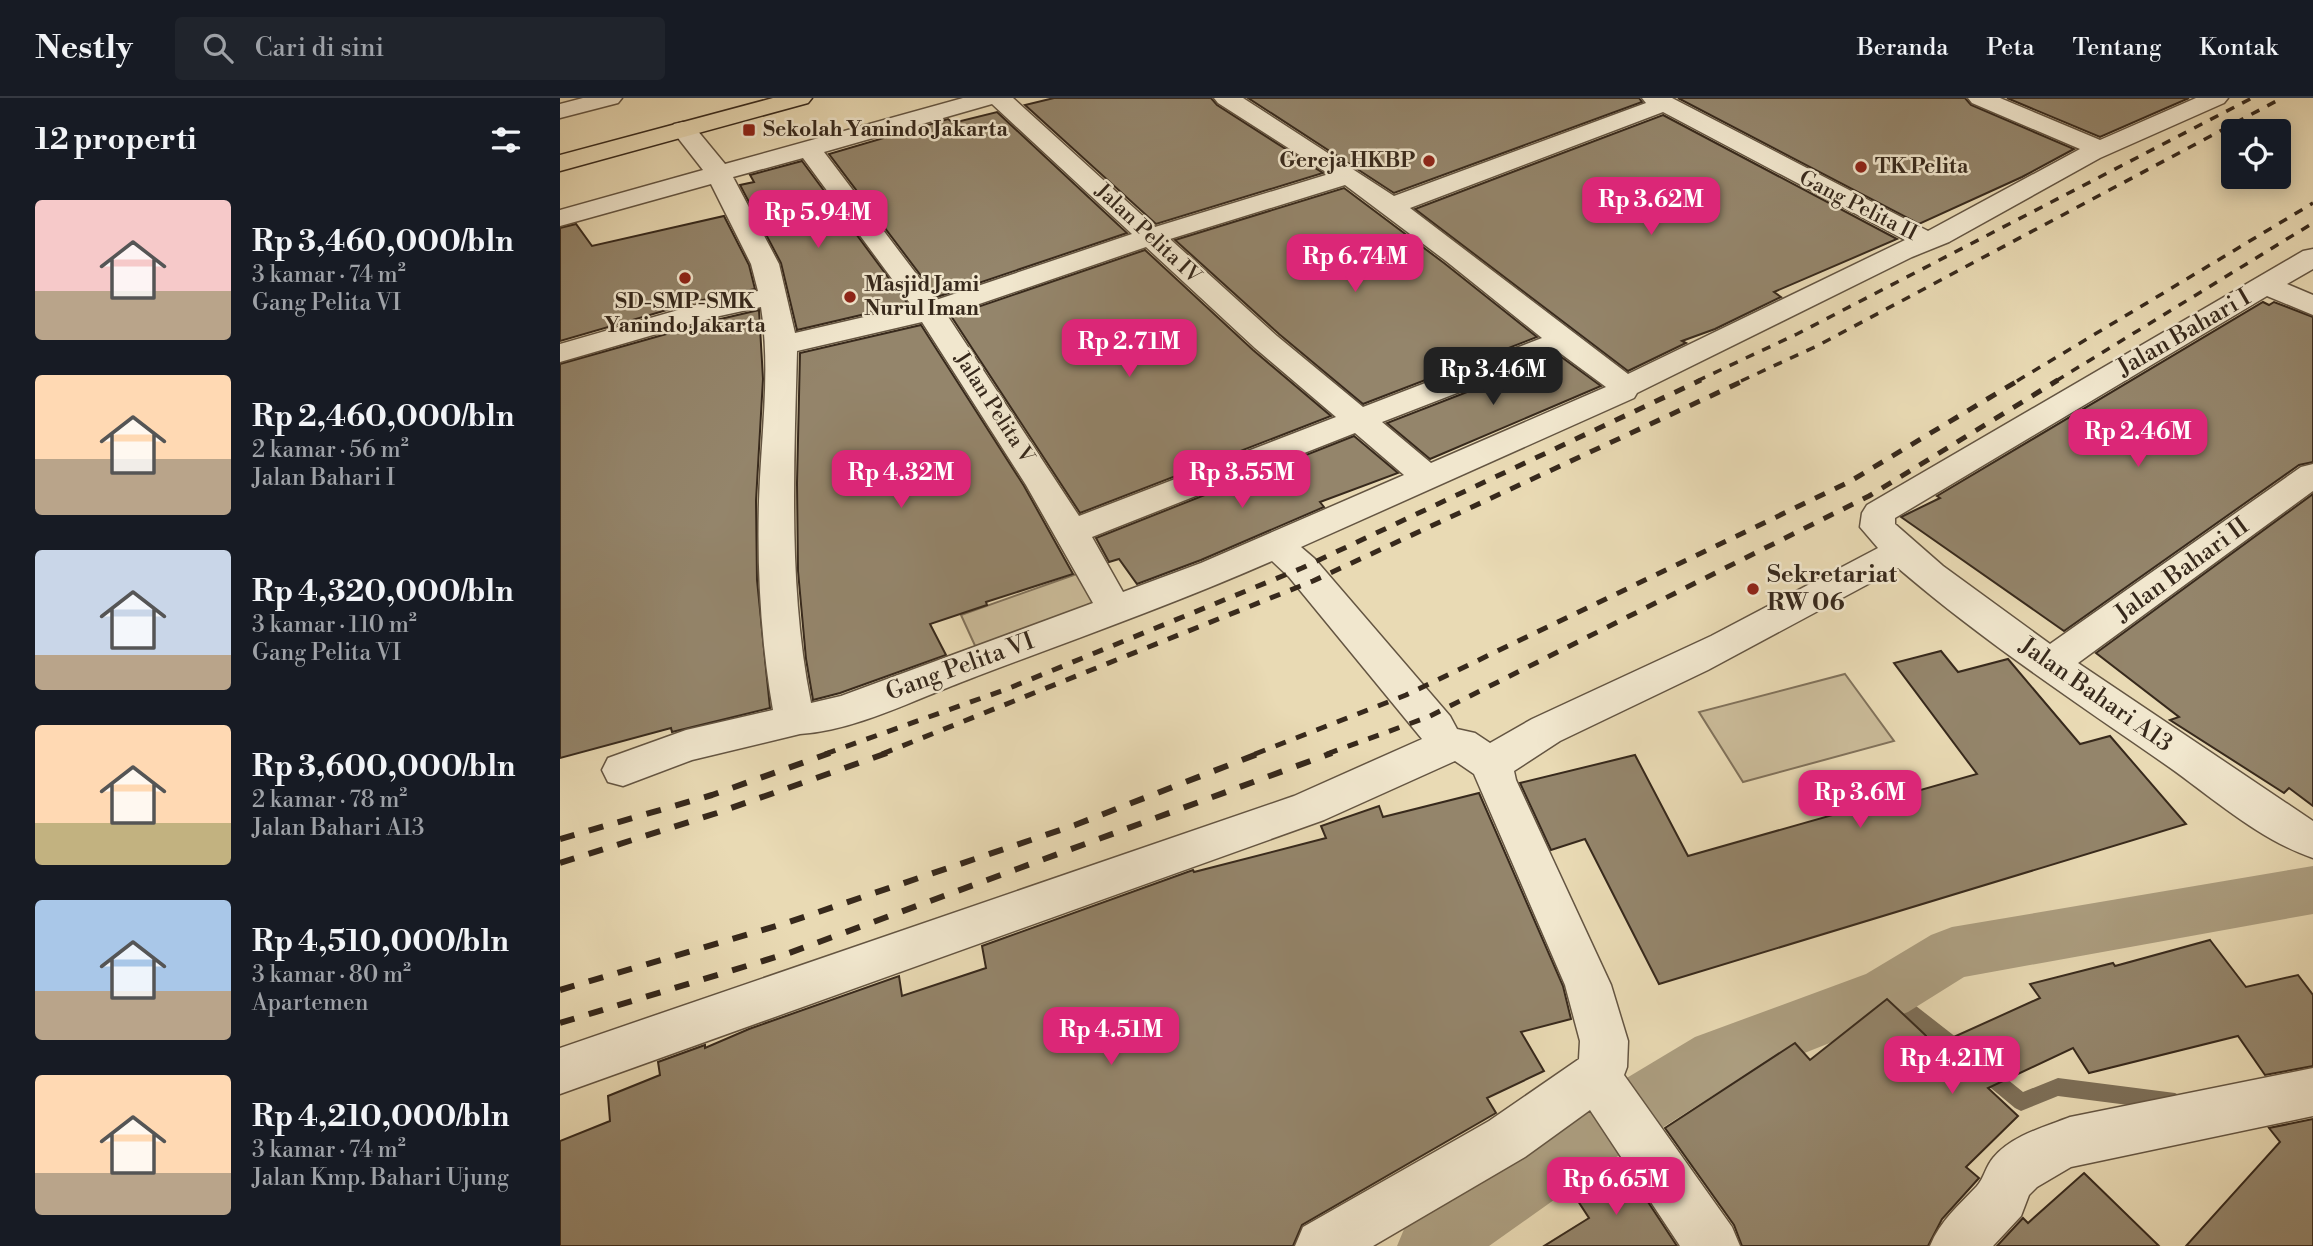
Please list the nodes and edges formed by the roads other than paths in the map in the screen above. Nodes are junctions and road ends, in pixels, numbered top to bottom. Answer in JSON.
{"nodes":[{"id":1,"x":610,"y":98,"type":"edge"},
{"id":2,"x":763,"y":98,"type":"edge"},
{"id":3,"x":800,"y":98,"type":"edge"},
{"id":4,"x":989,"y":98,"type":"edge"},
{"id":5,"x":999,"y":98,"type":"edge"},
{"id":6,"x":1226,"y":98,"type":"edge"},
{"id":7,"x":1980,"y":98,"type":"edge"},
{"id":8,"x":2206,"y":100,"type":"edge"},
{"id":9,"x":1659,"y":101,"type":"edge"},
{"id":10,"x":560,"y":111,"type":"edge"},
{"id":11,"x":683,"y":129,"type":"junction"},
{"id":12,"x":808,"y":148,"type":"junction"},
{"id":13,"x":2100,"y":149,"type":"junction"},
{"id":14,"x":560,"y":153,"type":"edge"},
{"id":15,"x":560,"y":163,"type":"edge"},
{"id":16,"x":718,"y":172,"type":"junction"},
{"id":17,"x":1349,"y":176,"type":"junction"},
{"id":18,"x":1391,"y":206,"type":"junction"},
{"id":19,"x":560,"y":218,"type":"edge"},
{"id":20,"x":1153,"y":236,"type":"junction"},
{"id":21,"x":1924,"y":240,"type":"junction"},
{"id":22,"x":2313,"y":257,"type":"edge"},
{"id":23,"x":2266,"y":285,"type":"junction"},
{"id":24,"x":774,"y":296,"type":"junction"},
{"id":25,"x":2313,"y":306,"type":"edge"},
{"id":26,"x":930,"y":312,"type":"junction"},
{"id":27,"x":1562,"y":341,"type":"junction"},
{"id":28,"x":782,"y":345,"type":"junction"},
{"id":29,"x":560,"y":352,"type":"edge"},
{"id":30,"x":1619,"y":384,"type":"junction"},
{"id":31,"x":1360,"y":421,"type":"junction"},
{"id":32,"x":2313,"y":475,"type":"edge"},
{"id":33,"x":1426,"y":476,"type":"junction"},
{"id":34,"x":1073,"y":531,"type":"junction"},
{"id":35,"x":1276,"y":545,"type":"junction"},
{"id":36,"x":1901,"y":551,"type":"junction"},
{"id":37,"x":1115,"y":610,"type":"junction"},
{"id":38,"x":2050,"y":664,"type":"junction"},
{"id":39,"x":800,"y":719,"type":"junction"},
{"id":40,"x":1446,"y":746,"type":"junction"},
{"id":41,"x":1493,"y":766,"type":"junction"},
{"id":42,"x":623,"y":770,"type":"dead end"},
{"id":43,"x":2304,"y":836,"type":"edge"},
{"id":44,"x":560,"y":1071,"type":"edge"},
{"id":45,"x":1601,"y":1083,"type":"junction"},
{"id":46,"x":2313,"y":1092,"type":"edge"},
{"id":47,"x":1322,"y":1246,"type":"edge"},
{"id":48,"x":1713,"y":1246,"type":"edge"},
{"id":49,"x":1957,"y":1246,"type":"edge"}],
"edges":[{"from":1,"to":10,"type":"street"},
{"from":2,"to":14,"type":"highway"},
{"from":3,"to":11,"type":"highway"},
{"from":4,"to":12,"type":"street"},
{"from":5,"to":20,"type":"street","name":"Jalan Pelita IV"},
{"from":6,"to":17,"type":"street"},
{"from":7,"to":13,"type":"street"},
{"from":8,"to":13,"type":"street","name":"Gang Pelita II"},
{"from":9,"to":18,"type":"street"},
{"from":9,"to":21,"type":"street","name":"Gang Pelita II"},
{"from":11,"to":15,"type":"highway"},
{"from":11,"to":16,"type":"street"},
{"from":12,"to":16,"type":"street"},
{"from":12,"to":26,"type":"street","name":"Jalan Pelita V"},
{"from":13,"to":21,"type":"street","name":"Gang Pelita II"},
{"from":16,"to":19,"type":"street"},
{"from":16,"to":24,"type":"street"},
{"from":17,"to":18,"type":"street"},
{"from":17,"to":20,"type":"street"},
{"from":18,"to":27,"type":"street"},
{"from":20,"to":26,"type":"street"},
{"from":20,"to":31,"type":"street","name":"Jalan Pelita IV"},
{"from":21,"to":30,"type":"street","name":"Gang Pelita VI"},
{"from":22,"to":23,"type":"street","name":"Jalan Bahari I"},
{"from":23,"to":25,"type":"street"},
{"from":23,"to":36,"type":"street","name":"Jalan Bahari I"},
{"from":24,"to":28,"type":"street"},
{"from":24,"to":29,"type":"street"},
{"from":26,"to":28,"type":"street"},
{"from":26,"to":34,"type":"street","name":"Jalan Pelita V"},
{"from":27,"to":30,"type":"street"},
{"from":27,"to":31,"type":"street"},
{"from":28,"to":39,"type":"street"},
{"from":30,"to":33,"type":"street","name":"Gang Pelita VI"},
{"from":31,"to":33,"type":"street","name":"Jalan Pelita IV"},
{"from":31,"to":34,"type":"street"},
{"from":32,"to":38,"type":"street","name":"Jalan Bahari II"},
{"from":33,"to":35,"type":"street","name":"Gang Pelita VI"},
{"from":34,"to":37,"type":"street","name":"Jalan Pelita V"},
{"from":35,"to":37,"type":"street","name":"Gang Pelita VI"},
{"from":35,"to":40,"type":"street"},
{"from":36,"to":38,"type":"street","name":"Jalan Bahari A13"},
{"from":36,"to":41,"type":"street"},
{"from":37,"to":39,"type":"street","name":"Gang Pelita VI"},
{"from":38,"to":43,"type":"street","name":"Jalan Bahari A13"},
{"from":39,"to":42,"type":"street","name":"Gang Pelita VI"},
{"from":40,"to":41,"type":"street"},
{"from":40,"to":44,"type":"street"},
{"from":41,"to":45,"type":"street"},
{"from":45,"to":47,"type":"street"},
{"from":45,"to":48,"type":"street"},
{"from":46,"to":49,"type":"street"}]}
